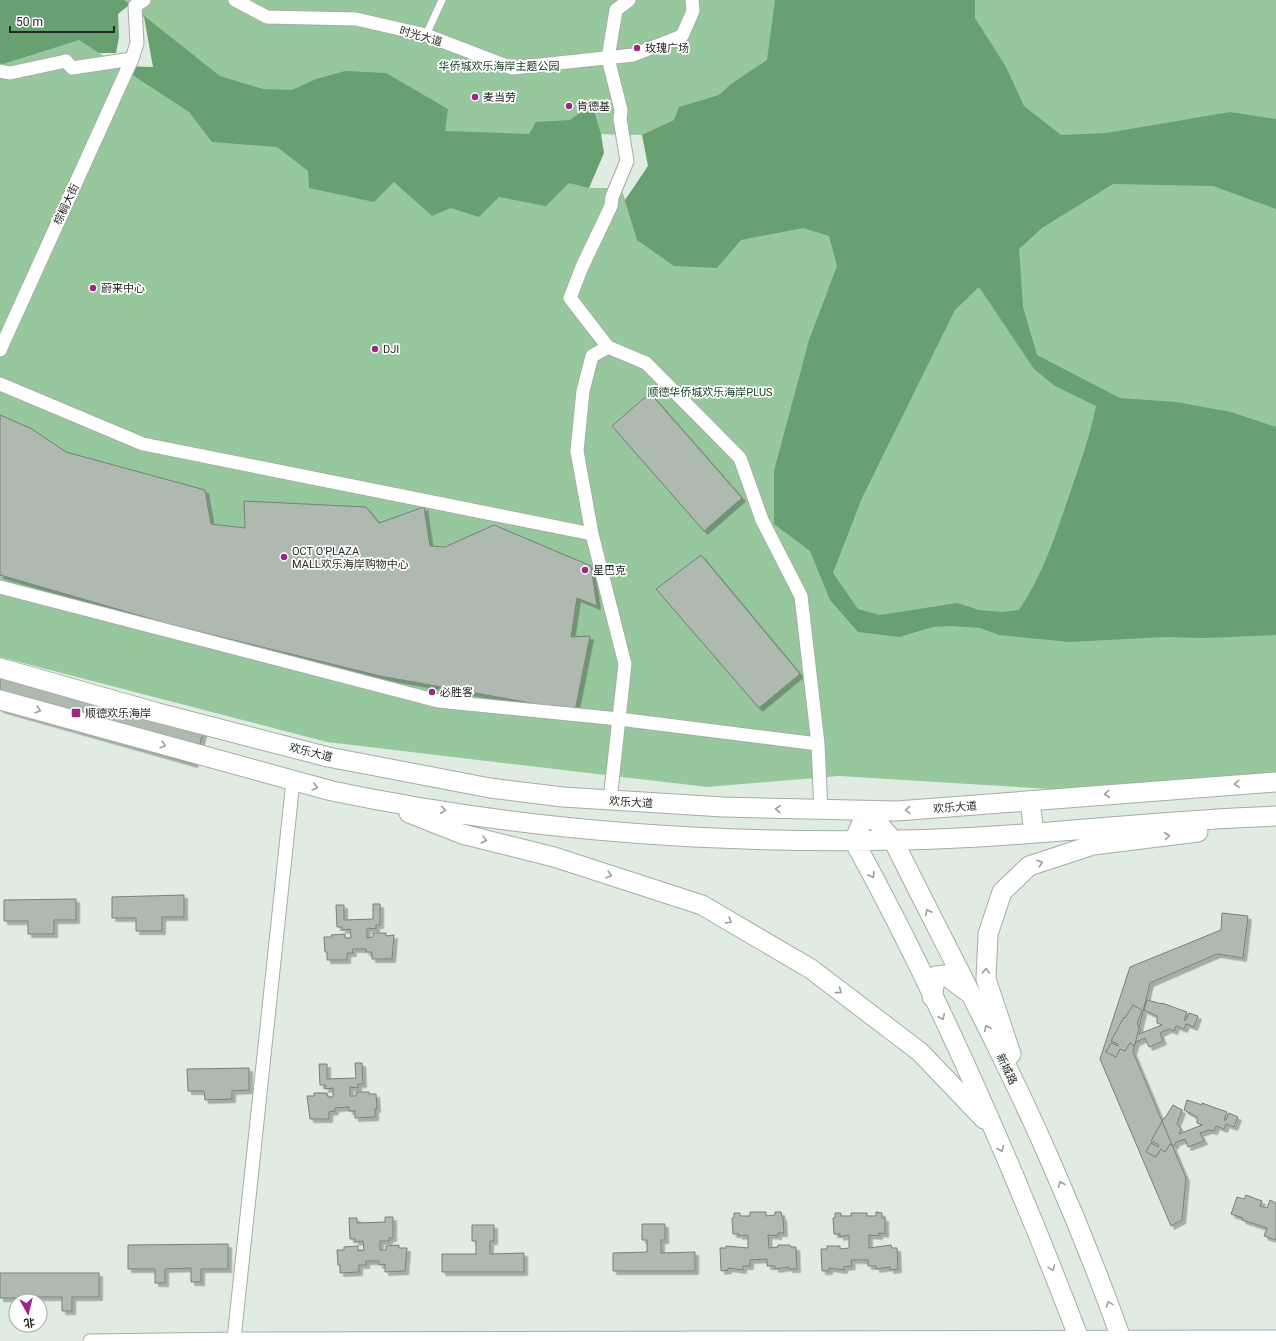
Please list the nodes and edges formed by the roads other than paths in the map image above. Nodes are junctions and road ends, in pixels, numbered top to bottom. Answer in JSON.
{"nodes":[{"id":1,"x":235,"y":0,"type":"edge"},
{"id":2,"x":442,"y":0,"type":"edge"},
{"id":3,"x":629,"y":0,"type":"edge"},
{"id":4,"x":692,"y":0,"type":"edge"},
{"id":5,"x":139,"y":3,"type":"edge"},
{"id":6,"x":426,"y":35,"type":"junction"},
{"id":7,"x":608,"y":58,"type":"junction"},
{"id":8,"x":132,"y":59,"type":"junction"},
{"id":9,"x":0,"y":71,"type":"edge"},
{"id":10,"x":608,"y":347,"type":"junction"},
{"id":11,"x":0,"y":350,"type":"edge"},
{"id":12,"x":0,"y":384,"type":"edge"},
{"id":13,"x":592,"y":534,"type":"junction"},
{"id":14,"x":0,"y":587,"type":"edge"},
{"id":15,"x":0,"y":668,"type":"edge"},
{"id":16,"x":0,"y":700,"type":"edge"},
{"id":17,"x":619,"y":720,"type":"junction"},
{"id":18,"x":818,"y":744,"type":"junction"},
{"id":19,"x":293,"y":781,"type":"junction"},
{"id":20,"x":1276,"y":782,"type":"edge"},
{"id":21,"x":610,"y":800,"type":"junction"},
{"id":22,"x":1030,"y":801,"type":"junction"},
{"id":23,"x":382,"y":802,"type":"junction"},
{"id":24,"x":735,"y":808,"type":"junction"},
{"id":25,"x":821,"y":811,"type":"junction"},
{"id":26,"x":866,"y":811,"type":"junction"},
{"id":27,"x":1276,"y":816,"type":"edge"},
{"id":28,"x":1276,"y":822,"type":"edge"},
{"id":29,"x":1034,"y":832,"type":"junction"},
{"id":30,"x":734,"y":838,"type":"junction"},
{"id":31,"x":893,"y":840,"type":"junction"},
{"id":32,"x":854,"y":841,"type":"junction"},
{"id":33,"x":970,"y":994,"type":"junction"},
{"id":34,"x":932,"y":997,"type":"junction"},
{"id":35,"x":992,"y":1127,"type":"junction"},
{"id":36,"x":1035,"y":1128,"type":"junction"},
{"id":37,"x":1276,"y":1336,"type":"edge"},
{"id":38,"x":234,"y":1338,"type":"junction"},
{"id":39,"x":1079,"y":1339,"type":"edge"},
{"id":40,"x":1122,"y":1339,"type":"edge"},
{"id":41,"x":450,"y":1340,"type":"edge"},
{"id":42,"x":90,"y":1341,"type":"edge"},
{"id":43,"x":149,"y":1341,"type":"edge"}],
"edges":[{"from":1,"to":6,"type":"street","name":"时光大道"},
{"from":2,"to":6,"type":"lane"},
{"from":3,"to":7,"type":"street"},
{"from":4,"to":7,"type":"street","name":"时光大道"},
{"from":5,"to":8,"type":"street","name":"棕榈大街"},
{"from":6,"to":7,"type":"street","name":"时光大道"},
{"from":7,"to":10,"type":"street"},
{"from":8,"to":9,"type":"street"},
{"from":8,"to":11,"type":"street","name":"棕榈大街"},
{"from":10,"to":13,"type":"street"},
{"from":10,"to":18,"type":"street"},
{"from":12,"to":13,"type":"street"},
{"from":13,"to":17,"type":"street"},
{"from":14,"to":17,"type":"street"},
{"from":15,"to":21,"type":"street","name":"欢乐大道"},
{"from":16,"to":19,"type":"street","one_way":true},
{"from":17,"to":18,"type":"street"},
{"from":17,"to":21,"type":"street"},
{"from":18,"to":25,"type":"street"},
{"from":19,"to":23,"type":"street","one_way":true},
{"from":19,"to":38,"type":"street"},
{"from":20,"to":22,"type":"street","name":"欢乐大道","one_way":true},
{"from":21,"to":24,"type":"street","name":"欢乐大道"},
{"from":22,"to":26,"type":"street","name":"欢乐大道","one_way":true},
{"from":22,"to":29,"type":"street"},
{"from":23,"to":30,"type":"street","one_way":true},
{"from":23,"to":35,"type":"street","one_way":true},
{"from":25,"to":24,"type":"street","name":"欢乐大道","one_way":true},
{"from":24,"to":30,"type":"street"},
{"from":25,"to":26,"type":"street","name":"欢乐大道"},
{"from":26,"to":31,"type":"street","name":"新城路"},
{"from":26,"to":32,"type":"street"},
{"from":27,"to":29,"type":"street"},
{"from":36,"to":28,"type":"street","one_way":true},
{"from":29,"to":31,"type":"street"},
{"from":30,"to":32,"type":"street"},
{"from":31,"to":32,"type":"street"},
{"from":33,"to":31,"type":"street","name":"新城路","one_way":true},
{"from":32,"to":34,"type":"street","one_way":true},
{"from":33,"to":34,"type":"street"},
{"from":36,"to":33,"type":"street","name":"新城路","one_way":true},
{"from":34,"to":35,"type":"street","one_way":true},
{"from":35,"to":39,"type":"street","one_way":true},
{"from":40,"to":36,"type":"street","name":"新城路","one_way":true},
{"from":37,"to":40,"type":"street"},
{"from":38,"to":41,"type":"street"},
{"from":38,"to":43,"type":"street"},
{"from":39,"to":40,"type":"street"},
{"from":39,"to":41,"type":"street"},
{"from":42,"to":43,"type":"street"}]}
